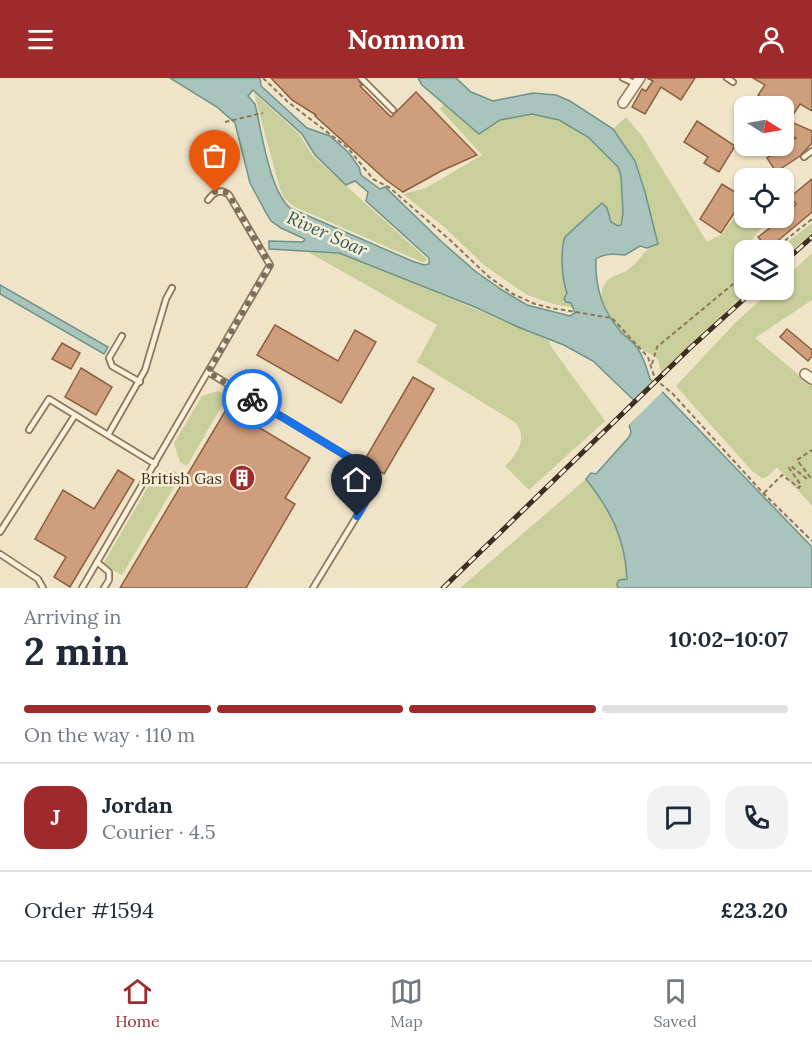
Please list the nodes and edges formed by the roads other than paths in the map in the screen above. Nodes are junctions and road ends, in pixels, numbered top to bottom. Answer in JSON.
{"nodes":[{"id":1,"x":361,"y":78,"type":"edge"},
{"id":2,"x":623,"y":78,"type":"edge"},
{"id":3,"x":727,"y":78,"type":"edge"},
{"id":4,"x":638,"y":81,"type":"edge"},
{"id":5,"x":733,"y":82,"type":"dead end"},
{"id":6,"x":623,"y":103,"type":"dead end"},
{"id":7,"x":393,"y":110,"type":"dead end"},
{"id":8,"x":812,"y":151,"type":"edge"},
{"id":9,"x":804,"y":157,"type":"dead end"},
{"id":10,"x":208,"y":200,"type":"dead end"},
{"id":11,"x":172,"y":288,"type":"dead end"},
{"id":12,"x":122,"y":336,"type":"dead end"},
{"id":13,"x":208,"y":372,"type":"junction"},
{"id":14,"x":140,"y":382,"type":"junction"},
{"id":15,"x":75,"y":415,"type":"junction"},
{"id":16,"x":29,"y":430,"type":"dead end"},
{"id":17,"x":108,"y":435,"type":"junction"},
{"id":18,"x":155,"y":464,"type":"junction"},
{"id":19,"x":0,"y":532,"type":"edge"},
{"id":20,"x":0,"y":554,"type":"edge"},
{"id":21,"x":97,"y":562,"type":"junction"},
{"id":22,"x":43,"y":588,"type":"edge"},
{"id":23,"x":82,"y":588,"type":"edge"},
{"id":24,"x":104,"y":588,"type":"edge"},
{"id":25,"x":313,"y":588,"type":"edge"}],
"edges":[{"from":1,"to":7,"type":"lane"},
{"from":2,"to":4,"type":"lane"},
{"from":3,"to":5,"type":"lane"},
{"from":4,"to":6,"type":"street"},
{"from":8,"to":9,"type":"lane"},
{"from":10,"to":13,"type":"lane"},
{"from":11,"to":14,"type":"lane"},
{"from":12,"to":14,"type":"lane"},
{"from":13,"to":18,"type":"lane"},
{"from":13,"to":25,"type":"lane"},
{"from":14,"to":17,"type":"lane"},
{"from":15,"to":16,"type":"lane"},
{"from":15,"to":17,"type":"lane"},
{"from":15,"to":19,"type":"lane"},
{"from":17,"to":18,"type":"lane"},
{"from":18,"to":21,"type":"lane"},
{"from":20,"to":22,"type":"lane"},
{"from":21,"to":23,"type":"lane"},
{"from":21,"to":24,"type":"lane"}]}
